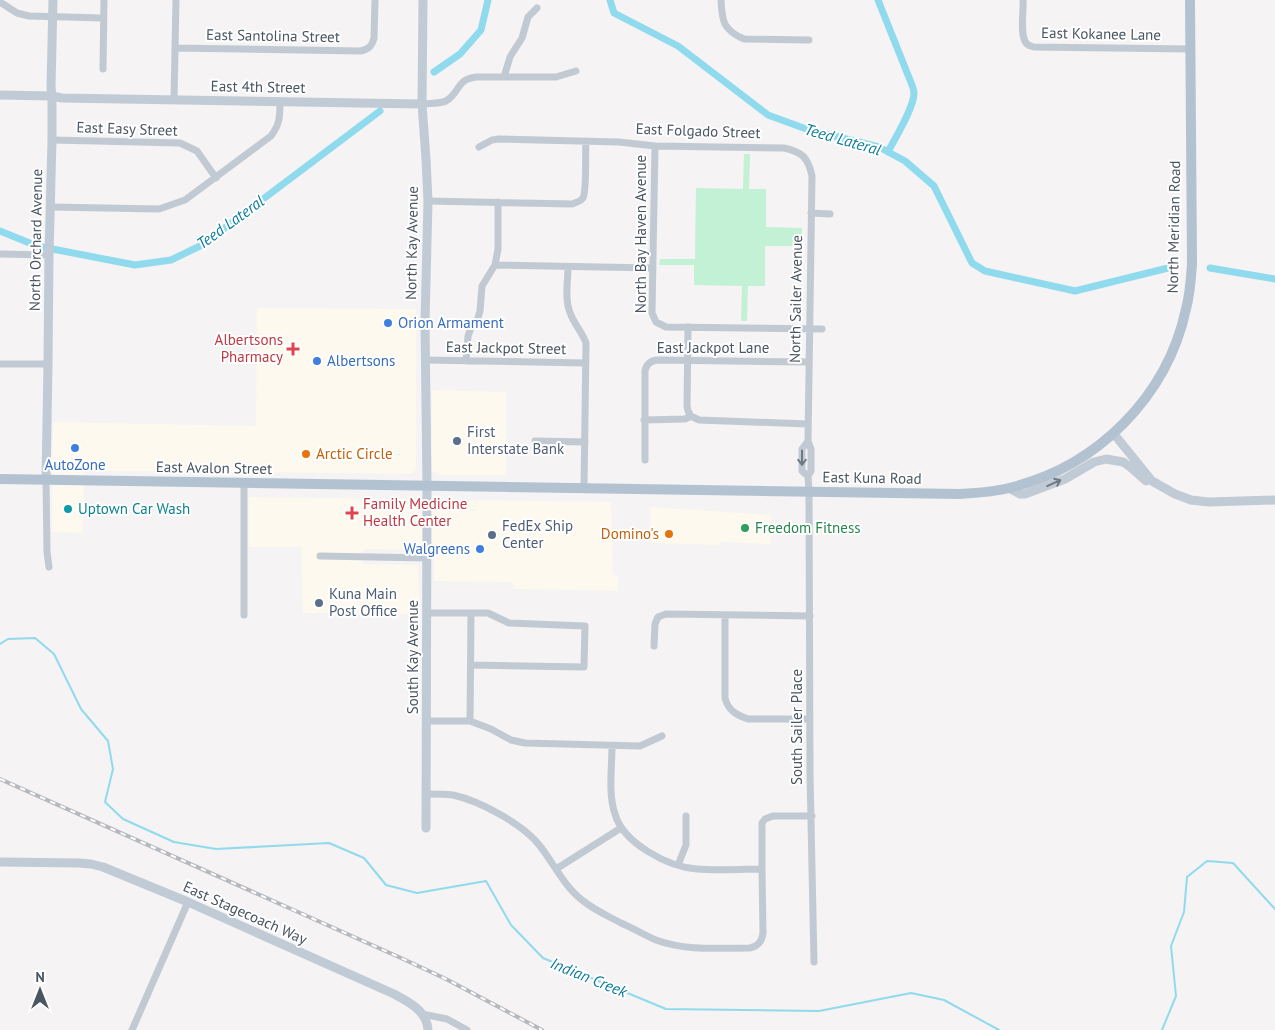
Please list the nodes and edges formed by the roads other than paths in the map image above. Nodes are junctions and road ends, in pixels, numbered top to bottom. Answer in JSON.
{"nodes":[{"id":1,"x":53,"y":0,"type":"edge"},
{"id":2,"x":104,"y":0,"type":"edge"},
{"id":3,"x":176,"y":0,"type":"edge"},
{"id":4,"x":375,"y":0,"type":"edge"},
{"id":5,"x":423,"y":0,"type":"edge"},
{"id":6,"x":721,"y":0,"type":"edge"},
{"id":7,"x":1023,"y":0,"type":"edge"},
{"id":8,"x":1190,"y":0,"type":"edge"},
{"id":9,"x":0,"y":2,"type":"edge"},
{"id":10,"x":537,"y":8,"type":"dead end"},
{"id":11,"x":53,"y":17,"type":"junction"},
{"id":12,"x":103,"y":18,"type":"junction"},
{"id":13,"x":809,"y":40,"type":"dead end"},
{"id":14,"x":175,"y":48,"type":"junction"},
{"id":15,"x":1190,"y":49,"type":"junction"},
{"id":16,"x":102,"y":69,"type":"dead end"},
{"id":17,"x":576,"y":71,"type":"dead end"},
{"id":18,"x":504,"y":77,"type":"junction"},
{"id":19,"x":0,"y":96,"type":"edge"},
{"id":20,"x":52,"y":96,"type":"junction"},
{"id":21,"x":174,"y":100,"type":"junction"},
{"id":22,"x":280,"y":102,"type":"junction"},
{"id":23,"x":422,"y":104,"type":"junction"},
{"id":24,"x":52,"y":140,"type":"junction"},
{"id":25,"x":586,"y":141,"type":"junction"},
{"id":26,"x":655,"y":146,"type":"junction"},
{"id":27,"x":479,"y":147,"type":"dead end"},
{"id":28,"x":806,"y":158,"type":"joint"},
{"id":29,"x":216,"y":178,"type":"junction"},
{"id":30,"x":428,"y":201,"type":"junction"},
{"id":31,"x":498,"y":202,"type":"junction"},
{"id":32,"x":50,"y":206,"type":"junction"},
{"id":33,"x":811,"y":213,"type":"junction"},
{"id":34,"x":830,"y":214,"type":"dead end"},
{"id":35,"x":49,"y":251,"type":"junction"},
{"id":36,"x":0,"y":254,"type":"edge"},
{"id":37,"x":494,"y":265,"type":"junction"},
{"id":38,"x":568,"y":266,"type":"junction"},
{"id":39,"x":653,"y":268,"type":"junction"},
{"id":40,"x":688,"y":327,"type":"junction"},
{"id":41,"x":809,"y":329,"type":"junction"},
{"id":42,"x":822,"y":329,"type":"dead end"},
{"id":43,"x":425,"y":360,"type":"junction"},
{"id":44,"x":466,"y":361,"type":"junction"},
{"id":45,"x":688,"y":361,"type":"junction"},
{"id":46,"x":808,"y":362,"type":"junction"},
{"id":47,"x":586,"y":363,"type":"junction"},
{"id":48,"x":0,"y":364,"type":"edge"},
{"id":49,"x":48,"y":364,"type":"junction"},
{"id":50,"x":691,"y":416,"type":"junction"},
{"id":51,"x":644,"y":420,"type":"junction"},
{"id":52,"x":808,"y":424,"type":"junction"},
{"id":53,"x":1114,"y":434,"type":"junction"},
{"id":54,"x":535,"y":441,"type":"dead end"},
{"id":55,"x":585,"y":442,"type":"junction"},
{"id":56,"x":644,"y":460,"type":"dead end"},
{"id":57,"x":0,"y":479,"type":"edge"},
{"id":58,"x":46,"y":480,"type":"junction"},
{"id":59,"x":1152,"y":481,"type":"junction"},
{"id":60,"x":244,"y":483,"type":"junction"},
{"id":61,"x":427,"y":486,"type":"junction"},
{"id":62,"x":584,"y":488,"type":"junction"},
{"id":63,"x":1009,"y":488,"type":"junction"},
{"id":64,"x":809,"y":492,"type":"junction"},
{"id":65,"x":1275,"y":500,"type":"edge"},
{"id":66,"x":320,"y":556,"type":"dead end"},
{"id":67,"x":426,"y":558,"type":"junction"},
{"id":68,"x":49,"y":567,"type":"dead end"},
{"id":69,"x":426,"y":613,"type":"junction"},
{"id":70,"x":471,"y":613,"type":"junction"},
{"id":71,"x":244,"y":615,"type":"dead end"},
{"id":72,"x":725,"y":615,"type":"junction"},
{"id":73,"x":810,"y":616,"type":"junction"},
{"id":74,"x":654,"y":646,"type":"dead end"},
{"id":75,"x":471,"y":665,"type":"junction"},
{"id":76,"x":810,"y":719,"type":"junction"},
{"id":77,"x":470,"y":720,"type":"junction"},
{"id":78,"x":426,"y":721,"type":"junction"},
{"id":79,"x":662,"y":736,"type":"dead end"},
{"id":80,"x":612,"y":746,"type":"junction"},
{"id":81,"x":426,"y":794,"type":"junction"},
{"id":82,"x":686,"y":816,"type":"dead end"},
{"id":83,"x":812,"y":816,"type":"junction"},
{"id":84,"x":426,"y":828,"type":"dead end"},
{"id":85,"x":621,"y":828,"type":"junction"},
{"id":86,"x":0,"y":862,"type":"edge"},
{"id":87,"x":678,"y":866,"type":"junction"},
{"id":88,"x":556,"y":869,"type":"junction"},
{"id":89,"x":762,"y":869,"type":"junction"},
{"id":90,"x":188,"y":902,"type":"junction"},
{"id":91,"x":814,"y":962,"type":"dead end"},
{"id":92,"x":422,"y":1014,"type":"junction"},
{"id":93,"x":132,"y":1030,"type":"edge"},
{"id":94,"x":428,"y":1030,"type":"edge"},
{"id":95,"x":466,"y":1030,"type":"edge"}],
"edges":[{"from":1,"to":11,"type":"street","name":"North Orchard Avenue"},
{"from":2,"to":12,"type":"street"},
{"from":3,"to":14,"type":"street"},
{"from":4,"to":14,"type":"street","name":"East Santolina Street"},
{"from":5,"to":23,"type":"street","name":"North Kay Avenue"},
{"from":6,"to":13,"type":"street"},
{"from":7,"to":15,"type":"street","name":"East Kokanee Lane"},
{"from":8,"to":15,"type":"main road","name":"North Meridian Road"},
{"from":9,"to":11,"type":"street"},
{"from":10,"to":18,"type":"street"},
{"from":11,"to":12,"type":"street"},
{"from":11,"to":20,"type":"street","name":"North Orchard Avenue"},
{"from":12,"to":16,"type":"street"},
{"from":14,"to":21,"type":"street"},
{"from":15,"to":53,"type":"main road","name":"North Meridian Road"},
{"from":17,"to":18,"type":"street","name":"East 4th Street"},
{"from":18,"to":23,"type":"street","name":"East 4th Street"},
{"from":19,"to":20,"type":"street","name":"East 4th Street"},
{"from":20,"to":21,"type":"street","name":"East 4th Street"},
{"from":20,"to":24,"type":"street","name":"North Orchard Avenue"},
{"from":21,"to":22,"type":"street","name":"East 4th Street"},
{"from":22,"to":23,"type":"street","name":"East 4th Street"},
{"from":22,"to":29,"type":"street"},
{"from":23,"to":30,"type":"street","name":"North Kay Avenue"},
{"from":24,"to":29,"type":"street","name":"East Easy Street"},
{"from":24,"to":32,"type":"street","name":"North Orchard Avenue"},
{"from":25,"to":26,"type":"street","name":"East Folgado Street"},
{"from":25,"to":27,"type":"street","name":"East Folgado Street"},
{"from":25,"to":31,"type":"street"},
{"from":26,"to":28,"type":"street","name":"East Folgado Street"},
{"from":26,"to":39,"type":"street","name":"North Bay Haven Avenue"},
{"from":28,"to":33,"type":"street","name":"North Sailer Avenue"},
{"from":29,"to":32,"type":"street"},
{"from":30,"to":31,"type":"street"},
{"from":30,"to":43,"type":"street","name":"North Kay Avenue"},
{"from":31,"to":37,"type":"street"},
{"from":32,"to":35,"type":"street","name":"North Orchard Avenue"},
{"from":33,"to":34,"type":"street"},
{"from":33,"to":41,"type":"street","name":"North Sailer Avenue"},
{"from":35,"to":36,"type":"street"},
{"from":35,"to":49,"type":"street","name":"North Orchard Avenue"},
{"from":37,"to":38,"type":"street"},
{"from":37,"to":44,"type":"street"},
{"from":38,"to":39,"type":"street"},
{"from":38,"to":47,"type":"street"},
{"from":39,"to":40,"type":"street","name":"North Bay Haven Avenue"},
{"from":40,"to":41,"type":"street"},
{"from":40,"to":45,"type":"street"},
{"from":41,"to":42,"type":"street"},
{"from":41,"to":46,"type":"street","name":"North Sailer Avenue"},
{"from":43,"to":44,"type":"street","name":"East Jackpot Street"},
{"from":43,"to":61,"type":"street","name":"North Kay Avenue"},
{"from":44,"to":47,"type":"street","name":"East Jackpot Street"},
{"from":45,"to":46,"type":"street","name":"East Jackpot Lane"},
{"from":45,"to":50,"type":"street"},
{"from":45,"to":51,"type":"street","name":"East Jackpot Lane"},
{"from":46,"to":52,"type":"street","name":"North Sailer Avenue"},
{"from":47,"to":55,"type":"street"},
{"from":48,"to":49,"type":"street"},
{"from":49,"to":58,"type":"street","name":"North Orchard Avenue"},
{"from":50,"to":51,"type":"street"},
{"from":50,"to":52,"type":"street"},
{"from":51,"to":56,"type":"street"},
{"from":52,"to":64,"type":"street","name":"North Sailer Avenue"},
{"from":53,"to":59,"type":"street"},
{"from":53,"to":63,"type":"main road","name":"East Kuna Road"},
{"from":54,"to":55,"type":"street"},
{"from":55,"to":62,"type":"street"},
{"from":57,"to":58,"type":"main road","name":"East Avalon Street"},
{"from":58,"to":60,"type":"main road","name":"East Avalon Street"},
{"from":58,"to":68,"type":"street"},
{"from":63,"to":59,"type":"street","one_way":true},
{"from":59,"to":65,"type":"street"},
{"from":60,"to":61,"type":"main road","name":"East Avalon Street"},
{"from":60,"to":71,"type":"street"},
{"from":61,"to":62,"type":"main road","name":"East Kuna Road"},
{"from":61,"to":67,"type":"street","name":"South Kay Avenue"},
{"from":62,"to":64,"type":"main road","name":"East Kuna Road"},
{"from":63,"to":64,"type":"main road","name":"East Kuna Road"},
{"from":64,"to":73,"type":"street","name":"South Sailer Place"},
{"from":66,"to":67,"type":"street"},
{"from":67,"to":69,"type":"street","name":"South Kay Avenue"},
{"from":69,"to":70,"type":"street"},
{"from":69,"to":78,"type":"street","name":"South Kay Avenue"},
{"from":70,"to":75,"type":"street"},
{"from":70,"to":75,"type":"street"},
{"from":72,"to":73,"type":"street"},
{"from":72,"to":74,"type":"street"},
{"from":72,"to":76,"type":"street"},
{"from":73,"to":76,"type":"street","name":"South Sailer Place"},
{"from":75,"to":77,"type":"street"},
{"from":76,"to":83,"type":"street","name":"South Sailer Place"},
{"from":77,"to":78,"type":"street"},
{"from":77,"to":80,"type":"street"},
{"from":78,"to":81,"type":"street","name":"South Kay Avenue"},
{"from":79,"to":80,"type":"street"},
{"from":80,"to":85,"type":"street"},
{"from":81,"to":84,"type":"street","name":"South Kay Avenue"},
{"from":81,"to":88,"type":"street"},
{"from":82,"to":87,"type":"street"},
{"from":83,"to":89,"type":"street"},
{"from":83,"to":91,"type":"street","name":"South Sailer Place"},
{"from":85,"to":87,"type":"street"},
{"from":85,"to":88,"type":"street"},
{"from":86,"to":90,"type":"street","name":"East Stagecoach Way"},
{"from":87,"to":89,"type":"street"},
{"from":88,"to":89,"type":"street"},
{"from":90,"to":92,"type":"street","name":"East Stagecoach Way"},
{"from":90,"to":93,"type":"street"},
{"from":92,"to":94,"type":"street"},
{"from":92,"to":95,"type":"street","name":"East Stagecoach Way"}]}
